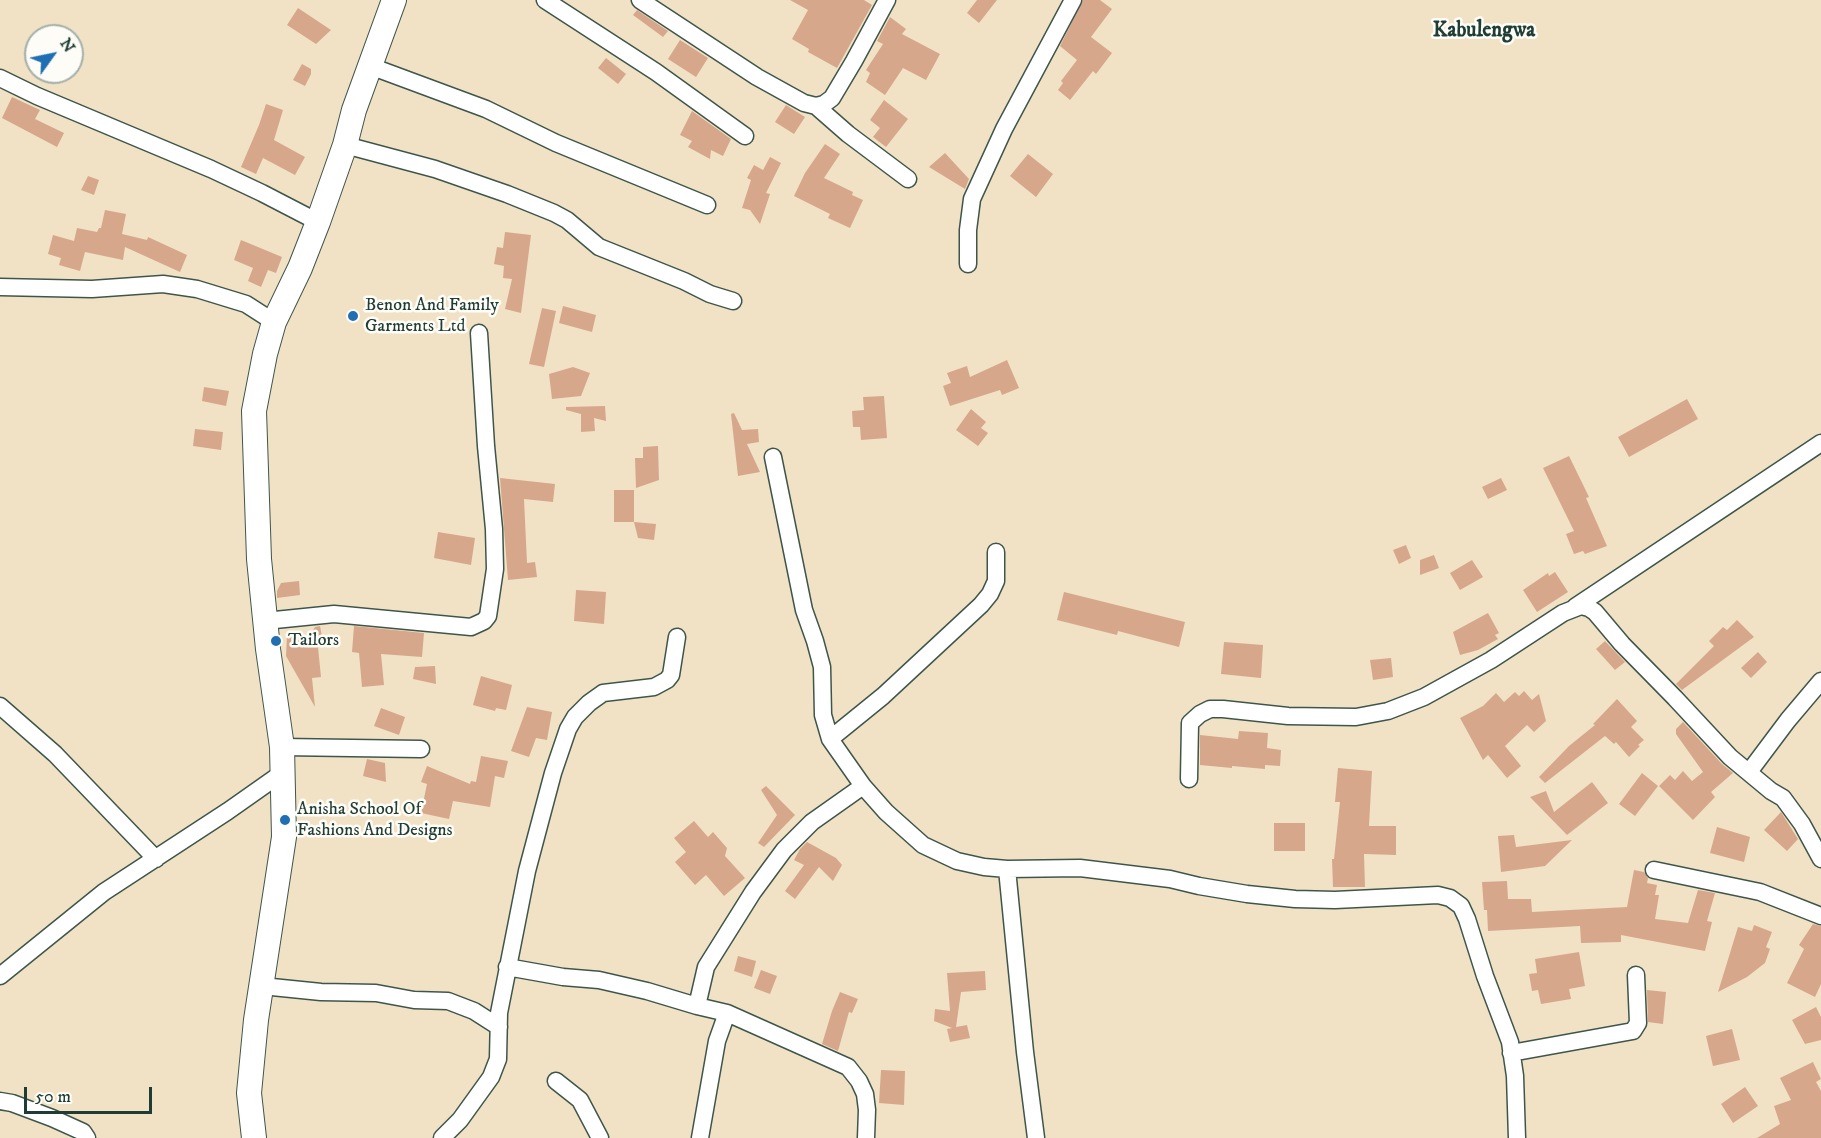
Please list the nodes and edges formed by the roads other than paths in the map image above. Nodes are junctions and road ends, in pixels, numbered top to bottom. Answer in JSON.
{"nodes":[{"id":1,"x":394,"y":0,"type":"edge"},
{"id":2,"x":545,"y":0,"type":"edge"},
{"id":3,"x":640,"y":0,"type":"edge"},
{"id":4,"x":887,"y":0,"type":"edge"},
{"id":5,"x":1073,"y":0,"type":"edge"},
{"id":6,"x":370,"y":66,"type":"junction"},
{"id":7,"x":0,"y":78,"type":"edge"},
{"id":8,"x":816,"y":106,"type":"junction"},
{"id":9,"x":745,"y":136,"type":"dead end"},
{"id":10,"x":345,"y":145,"type":"junction"},
{"id":11,"x":908,"y":179,"type":"dead end"},
{"id":12,"x":707,"y":205,"type":"dead end"},
{"id":13,"x":318,"y":222,"type":"junction"},
{"id":14,"x":968,"y":264,"type":"dead end"},
{"id":15,"x":0,"y":287,"type":"edge"},
{"id":16,"x":733,"y":301,"type":"dead end"},
{"id":17,"x":274,"y":322,"type":"junction"},
{"id":18,"x":479,"y":333,"type":"dead end"},
{"id":19,"x":1821,"y":442,"type":"edge"},
{"id":20,"x":773,"y":457,"type":"dead end"},
{"id":21,"x":996,"y":552,"type":"dead end"},
{"id":22,"x":1575,"y":607,"type":"junction"},
{"id":23,"x":265,"y":621,"type":"junction"},
{"id":24,"x":677,"y":637,"type":"dead end"},
{"id":25,"x":1821,"y":681,"type":"edge"},
{"id":26,"x":0,"y":706,"type":"edge"},
{"id":27,"x":830,"y":739,"type":"junction"},
{"id":28,"x":282,"y":747,"type":"junction"},
{"id":29,"x":421,"y":748,"type":"dead end"},
{"id":30,"x":1749,"y":772,"type":"junction"},
{"id":31,"x":282,"y":773,"type":"junction"},
{"id":32,"x":1189,"y":779,"type":"dead end"},
{"id":33,"x":862,"y":786,"type":"junction"},
{"id":34,"x":156,"y":859,"type":"junction"},
{"id":35,"x":1821,"y":859,"type":"edge"},
{"id":36,"x":1007,"y":869,"type":"junction"},
{"id":37,"x":1654,"y":870,"type":"dead end"},
{"id":38,"x":1821,"y":916,"type":"edge"},
{"id":39,"x":507,"y":967,"type":"junction"},
{"id":40,"x":1636,"y":975,"type":"dead end"},
{"id":41,"x":0,"y":976,"type":"edge"},
{"id":42,"x":262,"y":986,"type":"junction"},
{"id":43,"x":697,"y":1006,"type":"junction"},
{"id":44,"x":727,"y":1012,"type":"junction"},
{"id":45,"x":499,"y":1027,"type":"junction"},
{"id":46,"x":1511,"y":1053,"type":"junction"},
{"id":47,"x":556,"y":1082,"type":"dead end"},
{"id":48,"x":0,"y":1101,"type":"edge"},
{"id":49,"x":87,"y":1138,"type":"edge"},
{"id":50,"x":254,"y":1138,"type":"edge"},
{"id":51,"x":442,"y":1138,"type":"edge"},
{"id":52,"x":600,"y":1138,"type":"edge"},
{"id":53,"x":700,"y":1138,"type":"edge"},
{"id":54,"x":866,"y":1138,"type":"edge"},
{"id":55,"x":1036,"y":1138,"type":"edge"},
{"id":56,"x":1516,"y":1138,"type":"edge"}],
"edges":[{"from":1,"to":6,"type":"street"},
{"from":2,"to":9,"type":"street"},
{"from":3,"to":8,"type":"street"},
{"from":4,"to":8,"type":"street"},
{"from":5,"to":14,"type":"street"},
{"from":6,"to":10,"type":"street"},
{"from":6,"to":12,"type":"street"},
{"from":7,"to":13,"type":"street"},
{"from":8,"to":11,"type":"street"},
{"from":10,"to":13,"type":"street"},
{"from":10,"to":16,"type":"street"},
{"from":13,"to":17,"type":"street"},
{"from":15,"to":17,"type":"street"},
{"from":17,"to":23,"type":"street"},
{"from":18,"to":23,"type":"street"},
{"from":19,"to":22,"type":"street"},
{"from":20,"to":27,"type":"street"},
{"from":21,"to":27,"type":"street"},
{"from":22,"to":30,"type":"street"},
{"from":22,"to":32,"type":"street"},
{"from":23,"to":28,"type":"street"},
{"from":24,"to":39,"type":"street"},
{"from":25,"to":30,"type":"street"},
{"from":26,"to":34,"type":"street"},
{"from":27,"to":33,"type":"street"},
{"from":28,"to":29,"type":"street"},
{"from":28,"to":31,"type":"street"},
{"from":30,"to":35,"type":"street"},
{"from":31,"to":34,"type":"street"},
{"from":31,"to":42,"type":"street"},
{"from":33,"to":36,"type":"street"},
{"from":33,"to":43,"type":"street"},
{"from":34,"to":41,"type":"street"},
{"from":36,"to":46,"type":"street"},
{"from":36,"to":55,"type":"street"},
{"from":37,"to":38,"type":"street"},
{"from":39,"to":43,"type":"street"},
{"from":39,"to":45,"type":"street"},
{"from":40,"to":46,"type":"street"},
{"from":42,"to":45,"type":"street"},
{"from":42,"to":50,"type":"street"},
{"from":43,"to":44,"type":"street"},
{"from":44,"to":53,"type":"street"},
{"from":44,"to":54,"type":"street"},
{"from":45,"to":51,"type":"street"},
{"from":46,"to":56,"type":"street"},
{"from":47,"to":52,"type":"street"},
{"from":48,"to":49,"type":"street"}]}
